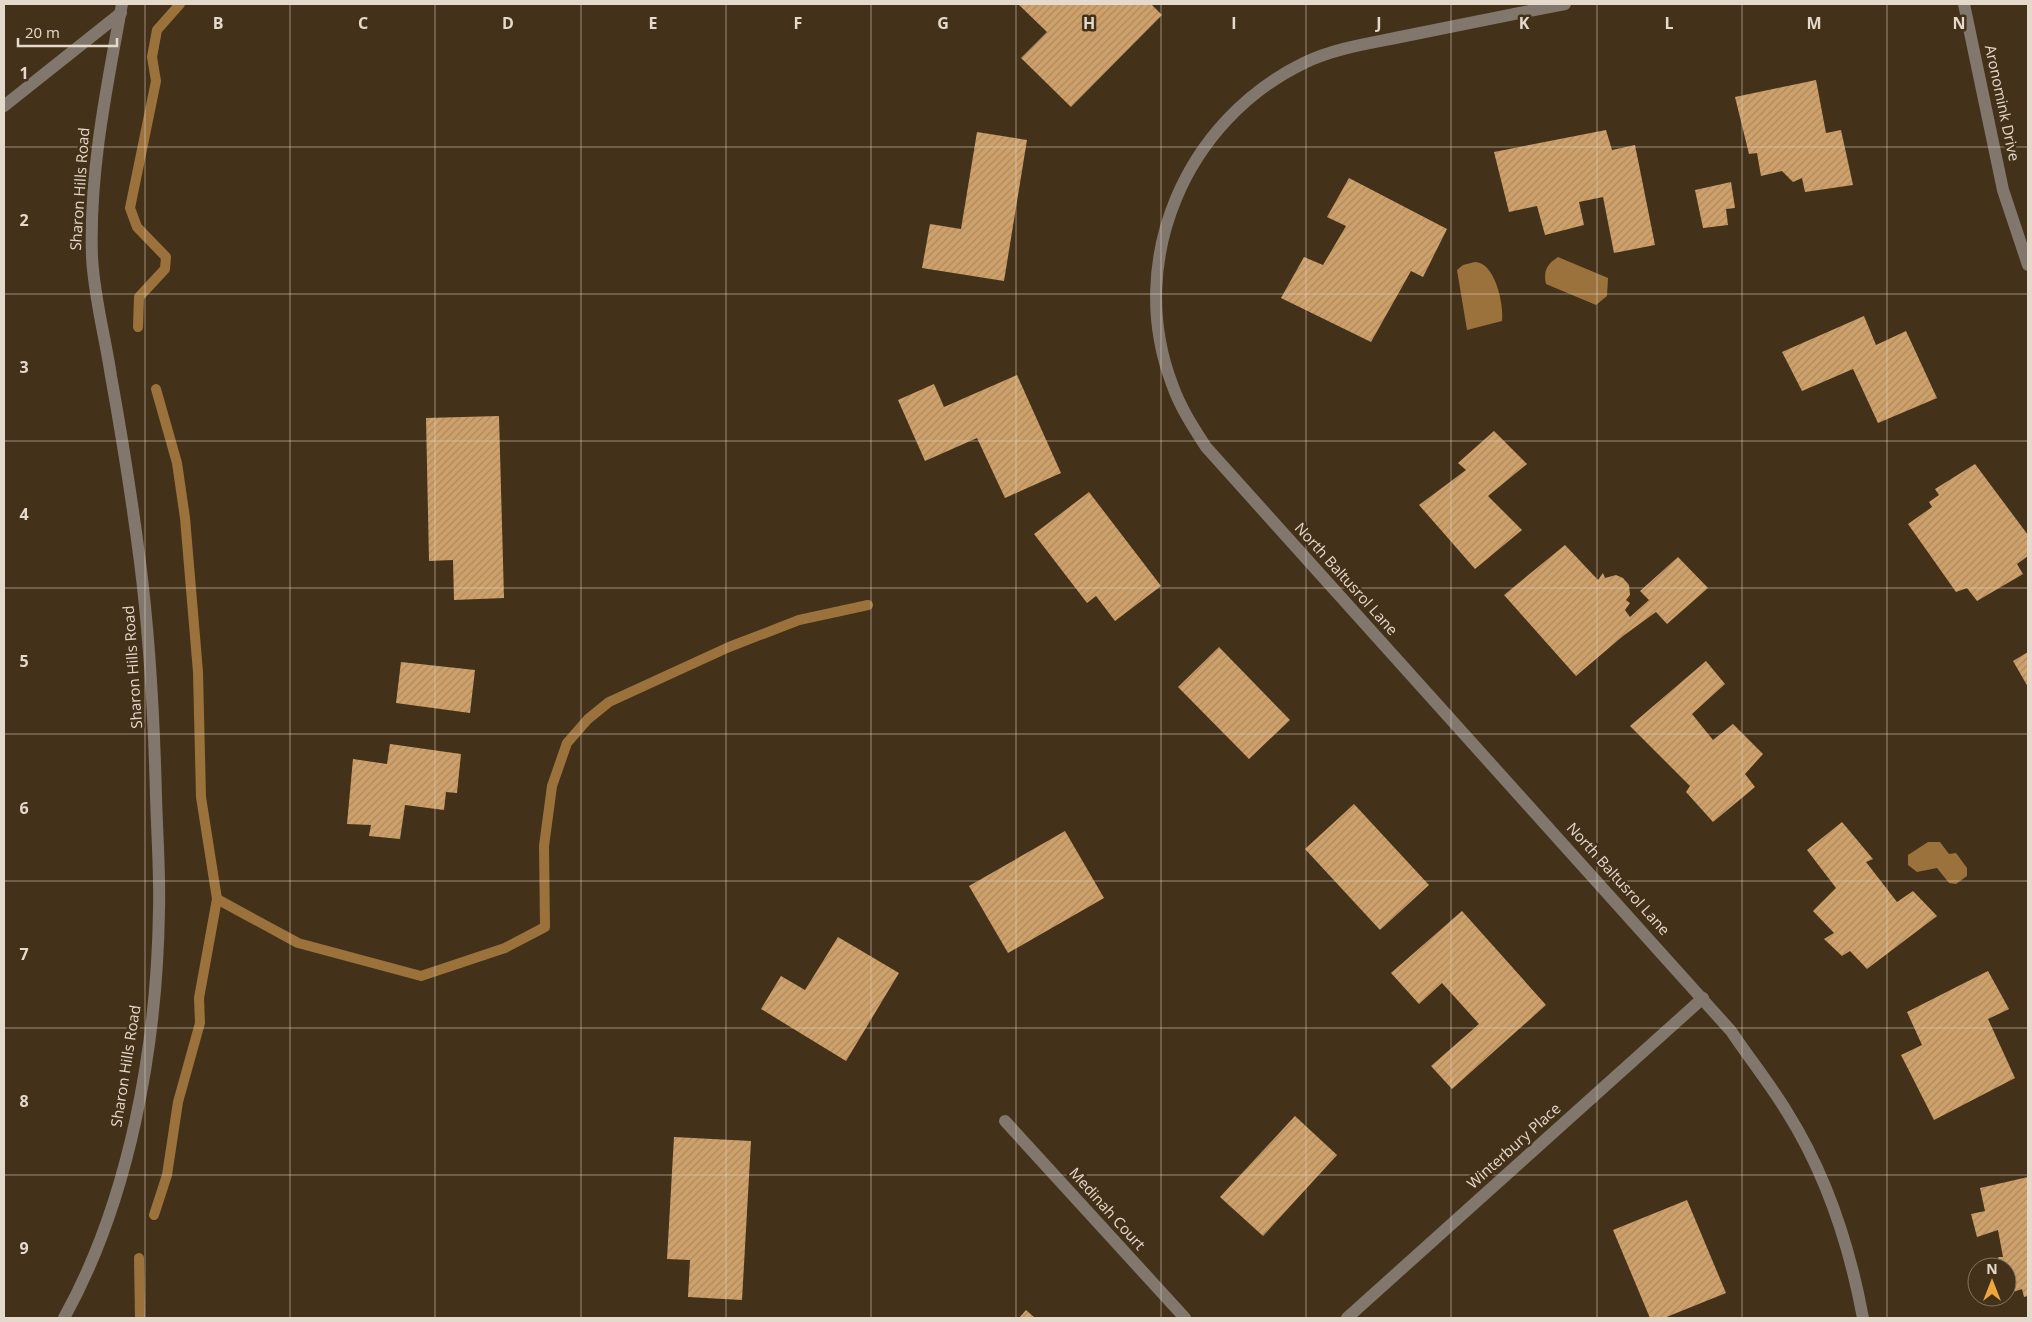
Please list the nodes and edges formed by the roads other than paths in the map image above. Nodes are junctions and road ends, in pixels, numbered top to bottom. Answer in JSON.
{"nodes":[{"id":1,"x":1565,"y":4,"type":"edge"},
{"id":2,"x":1964,"y":4,"type":"edge"},
{"id":3,"x":122,"y":8,"type":"edge"},
{"id":4,"x":4,"y":106,"type":"edge"},
{"id":5,"x":2028,"y":264,"type":"edge"},
{"id":6,"x":1703,"y":998,"type":"junction"},
{"id":7,"x":1005,"y":1121,"type":"dead end"},
{"id":8,"x":64,"y":1318,"type":"edge"},
{"id":9,"x":1185,"y":1318,"type":"edge"},
{"id":10,"x":1347,"y":1318,"type":"edge"},
{"id":11,"x":1863,"y":1318,"type":"edge"}],
"edges":[{"from":1,"to":6,"type":"street","name":"North Baltusrol Lane"},
{"from":2,"to":5,"type":"street","name":"Aronomink Drive"},
{"from":3,"to":4,"type":"street"},
{"from":3,"to":8,"type":"street","name":"Sharon Hills Road"},
{"from":6,"to":10,"type":"street","name":"Winterbury Place"},
{"from":6,"to":11,"type":"street","name":"North Baltusrol Lane"},
{"from":7,"to":9,"type":"street","name":"Medinah Court"}]}
